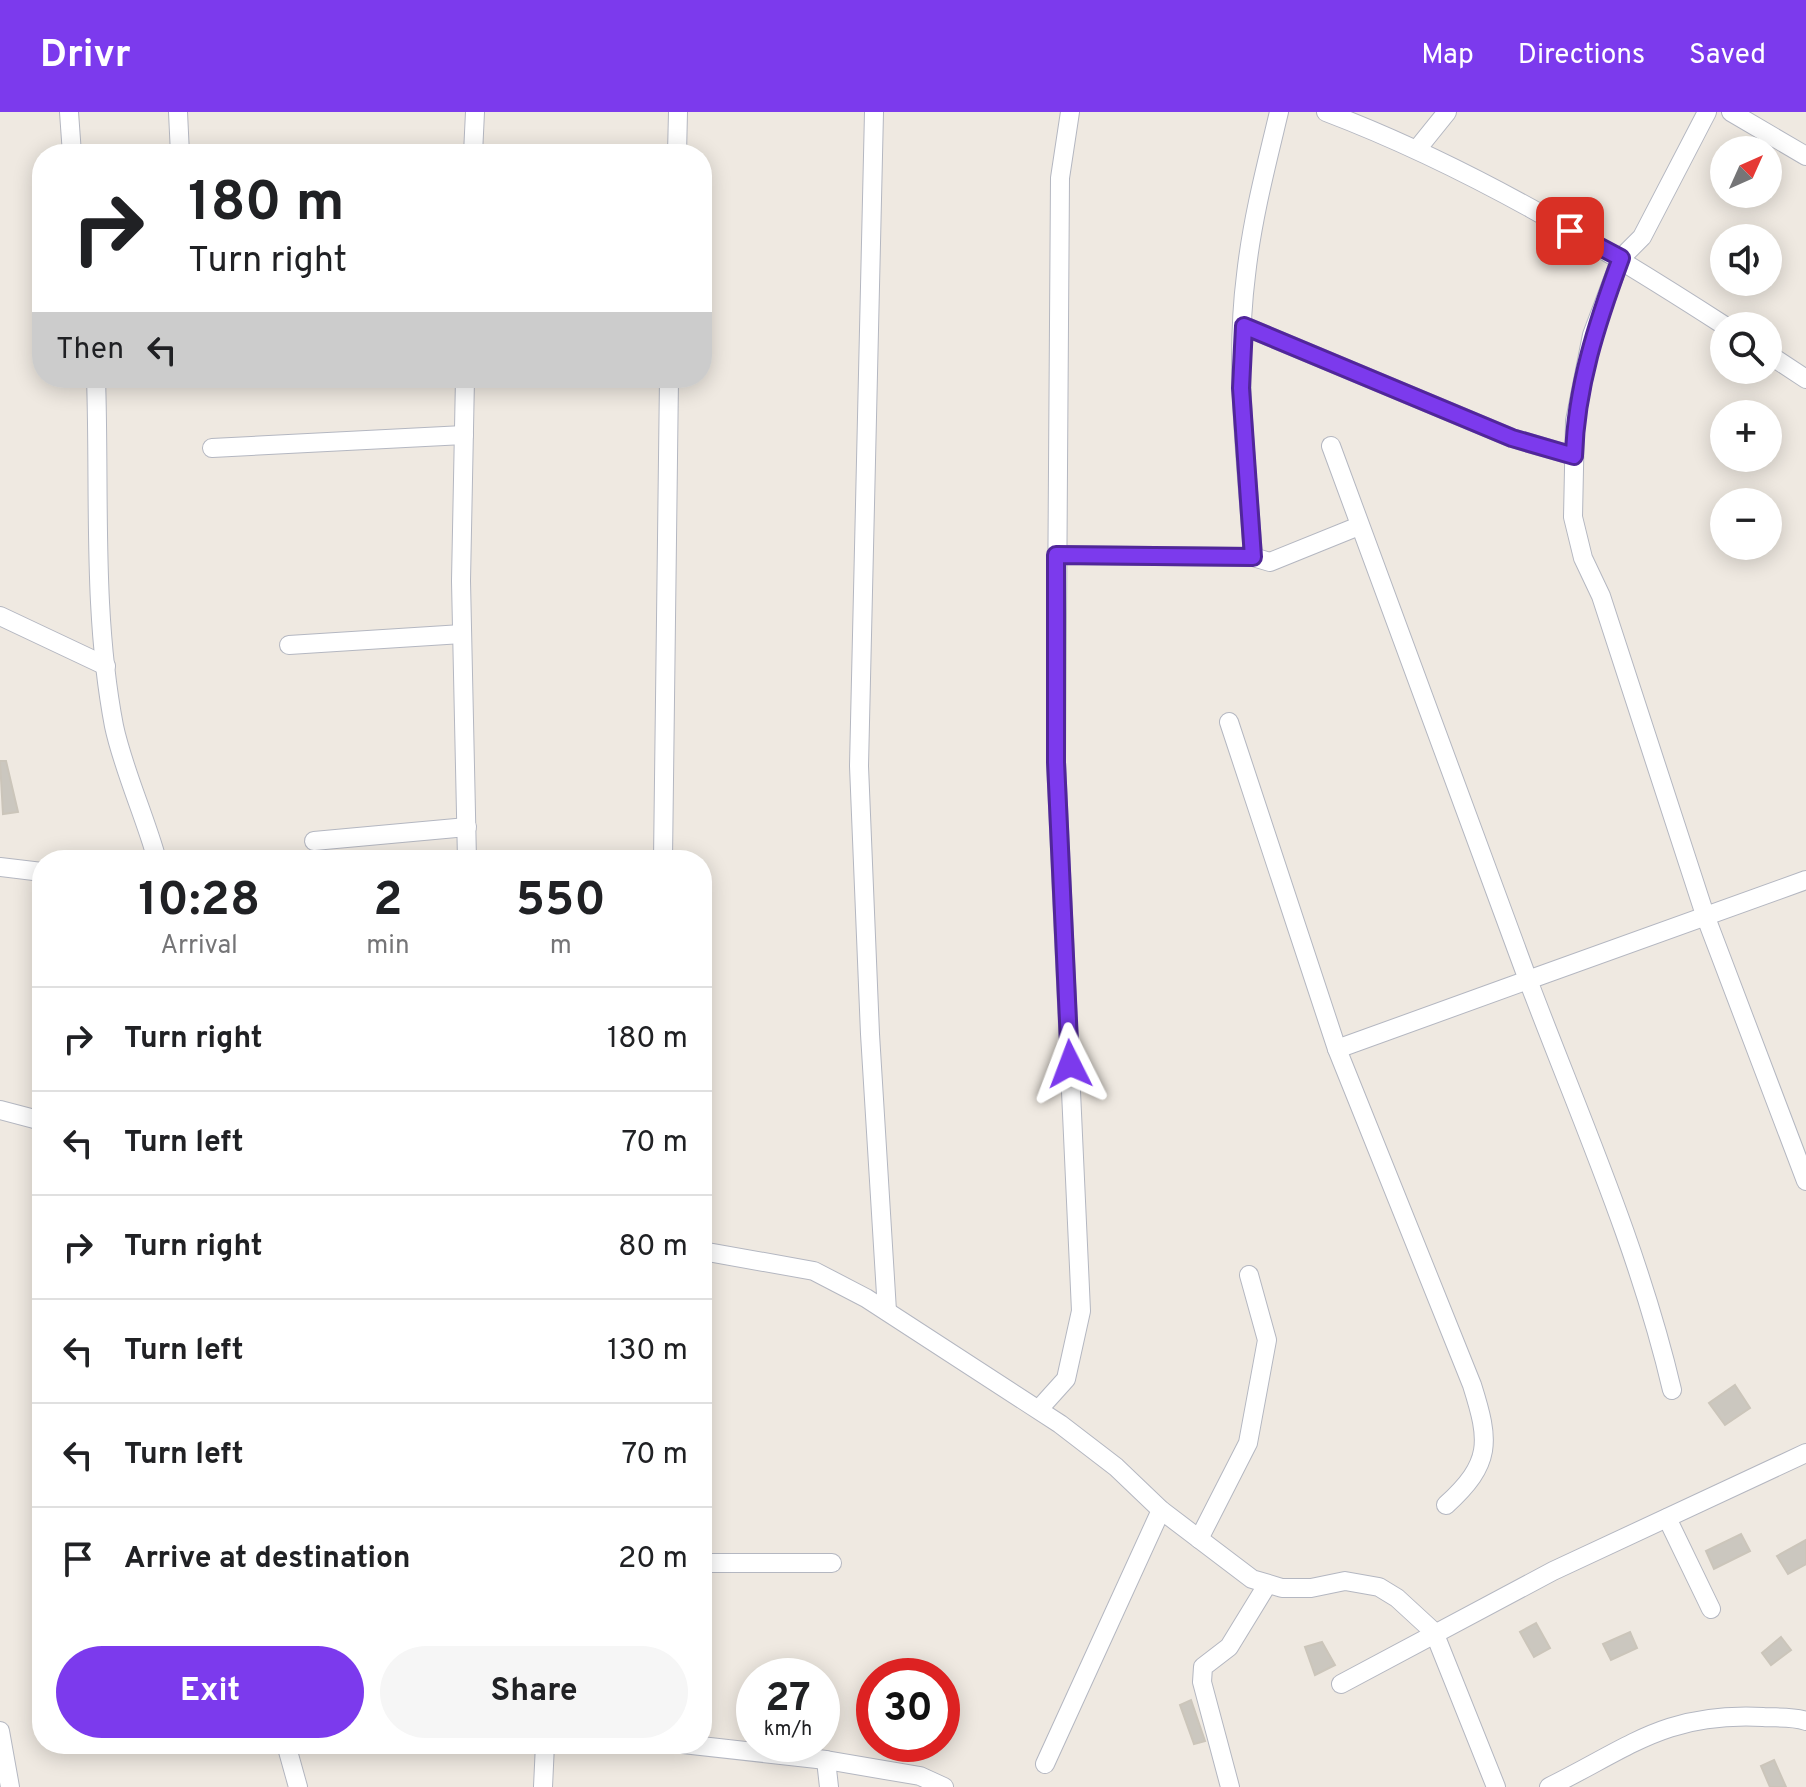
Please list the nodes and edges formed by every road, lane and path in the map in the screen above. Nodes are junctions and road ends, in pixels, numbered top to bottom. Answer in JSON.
{"nodes":[{"id":1,"x":69,"y":112,"type":"edge"},
{"id":2,"x":178,"y":112,"type":"edge"},
{"id":3,"x":475,"y":112,"type":"edge"},
{"id":4,"x":678,"y":112,"type":"edge"},
{"id":5,"x":874,"y":112,"type":"edge"},
{"id":6,"x":1070,"y":112,"type":"edge"},
{"id":7,"x":1279,"y":112,"type":"edge"},
{"id":8,"x":1326,"y":112,"type":"edge"},
{"id":9,"x":1447,"y":112,"type":"edge"},
{"id":10,"x":1707,"y":112,"type":"edge"},
{"id":11,"x":1731,"y":112,"type":"edge"},
{"id":12,"x":71,"y":144,"type":"edge"},
{"id":13,"x":180,"y":144,"type":"edge"},
{"id":14,"x":473,"y":144,"type":"edge"},
{"id":15,"x":677,"y":144,"type":"edge"},
{"id":16,"x":1418,"y":148,"type":"junction"},
{"id":17,"x":1806,"y":156,"type":"edge"},
{"id":18,"x":1621,"y":258,"type":"junction"},
{"id":19,"x":1710,"y":316,"type":"edge"},
{"id":20,"x":1244,"y":326,"type":"junction"},
{"id":21,"x":1782,"y":363,"type":"edge"},
{"id":22,"x":1806,"y":379,"type":"edge"},
{"id":23,"x":96,"y":388,"type":"edge"},
{"id":24,"x":465,"y":388,"type":"edge"},
{"id":25,"x":669,"y":388,"type":"edge"},
{"id":26,"x":464,"y":435,"type":"junction"},
{"id":27,"x":1331,"y":446,"type":"dead end"},
{"id":28,"x":212,"y":448,"type":"dead end"},
{"id":29,"x":1574,"y":456,"type":"junction"},
{"id":30,"x":1359,"y":526,"type":"junction"},
{"id":31,"x":1056,"y":555,"type":"junction"},
{"id":32,"x":1253,"y":557,"type":"junction"},
{"id":33,"x":0,"y":616,"type":"edge"},
{"id":34,"x":462,"y":634,"type":"junction"},
{"id":35,"x":289,"y":645,"type":"dead end"},
{"id":36,"x":106,"y":666,"type":"junction"},
{"id":37,"x":1229,"y":722,"type":"dead end"},
{"id":38,"x":467,"y":827,"type":"junction"},
{"id":39,"x":314,"y":841,"type":"dead end"},
{"id":40,"x":154,"y":850,"type":"edge"},
{"id":41,"x":467,"y":850,"type":"edge"},
{"id":42,"x":663,"y":850,"type":"edge"},
{"id":43,"x":0,"y":867,"type":"edge"},
{"id":44,"x":32,"y":871,"type":"edge"},
{"id":45,"x":1806,"y":880,"type":"edge"},
{"id":46,"x":1705,"y":915,"type":"junction"},
{"id":47,"x":1528,"y":980,"type":"junction"},
{"id":48,"x":1337,"y":1049,"type":"junction"},
{"id":49,"x":0,"y":1110,"type":"edge"},
{"id":50,"x":32,"y":1118,"type":"edge"},
{"id":51,"x":1806,"y":1181,"type":"edge"},
{"id":52,"x":712,"y":1253,"type":"edge"},
{"id":53,"x":1249,"y":1275,"type":"dead end"},
{"id":54,"x":887,"y":1311,"type":"junction"},
{"id":55,"x":1672,"y":1390,"type":"dead end"},
{"id":56,"x":1039,"y":1409,"type":"junction"},
{"id":57,"x":1806,"y":1453,"type":"edge"},
{"id":58,"x":1446,"y":1505,"type":"dead end"},
{"id":59,"x":1161,"y":1510,"type":"junction"},
{"id":60,"x":1667,"y":1518,"type":"junction"},
{"id":61,"x":1199,"y":1539,"type":"junction"},
{"id":62,"x":712,"y":1563,"type":"edge"},
{"id":63,"x":832,"y":1563,"type":"dead end"},
{"id":64,"x":1267,"y":1585,"type":"junction"},
{"id":65,"x":1711,"y":1609,"type":"dead end"},
{"id":66,"x":1434,"y":1632,"type":"junction"},
{"id":67,"x":1341,"y":1684,"type":"dead end"},
{"id":68,"x":1806,"y":1721,"type":"edge"},
{"id":69,"x":0,"y":1731,"type":"edge"},
{"id":70,"x":712,"y":1747,"type":"edge"},
{"id":71,"x":736,"y":1750,"type":"edge"},
{"id":72,"x":289,"y":1754,"type":"edge"},
{"id":73,"x":545,"y":1754,"type":"edge"},
{"id":74,"x":826,"y":1762,"type":"edge"},
{"id":75,"x":838,"y":1762,"type":"edge"},
{"id":76,"x":1045,"y":1764,"type":"dead end"},
{"id":77,"x":10,"y":1787,"type":"edge"},
{"id":78,"x":298,"y":1787,"type":"edge"},
{"id":79,"x":543,"y":1787,"type":"edge"},
{"id":80,"x":829,"y":1787,"type":"edge"},
{"id":81,"x":944,"y":1787,"type":"edge"},
{"id":82,"x":1230,"y":1787,"type":"edge"},
{"id":83,"x":1496,"y":1787,"type":"edge"},
{"id":84,"x":1549,"y":1787,"type":"edge"}],
"edges":[{"from":1,"to":12,"type":"street"},
{"from":2,"to":13,"type":"street"},
{"from":3,"to":14,"type":"street"},
{"from":4,"to":15,"type":"street"},
{"from":5,"to":54,"type":"street"},
{"from":6,"to":31,"type":"street"},
{"from":7,"to":20,"type":"street"},
{"from":8,"to":16,"type":"street"},
{"from":9,"to":16,"type":"street"},
{"from":10,"to":18,"type":"street"},
{"from":11,"to":17,"type":"street"},
{"from":16,"to":18,"type":"street"},
{"from":18,"to":19,"type":"street"},
{"from":18,"to":29,"type":"street"},
{"from":20,"to":29,"type":"street"},
{"from":20,"to":32,"type":"street"},
{"from":21,"to":22,"type":"street"},
{"from":23,"to":36,"type":"street"},
{"from":24,"to":26,"type":"street"},
{"from":25,"to":42,"type":"street"},
{"from":26,"to":28,"type":"street"},
{"from":26,"to":34,"type":"street"},
{"from":27,"to":30,"type":"street"},
{"from":29,"to":46,"type":"street"},
{"from":30,"to":32,"type":"street"},
{"from":30,"to":47,"type":"street"},
{"from":31,"to":32,"type":"street"},
{"from":31,"to":56,"type":"street"},
{"from":33,"to":36,"type":"street"},
{"from":34,"to":35,"type":"street"},
{"from":34,"to":38,"type":"street"},
{"from":36,"to":40,"type":"street"},
{"from":37,"to":48,"type":"street"},
{"from":38,"to":39,"type":"street"},
{"from":38,"to":41,"type":"street"},
{"from":43,"to":44,"type":"street"},
{"from":45,"to":46,"type":"street"},
{"from":46,"to":47,"type":"street"},
{"from":46,"to":51,"type":"street"},
{"from":47,"to":48,"type":"street"},
{"from":47,"to":55,"type":"street"},
{"from":48,"to":58,"type":"street"},
{"from":49,"to":50,"type":"street"},
{"from":52,"to":54,"type":"street"},
{"from":53,"to":61,"type":"street"},
{"from":54,"to":56,"type":"street"},
{"from":56,"to":59,"type":"street"},
{"from":57,"to":60,"type":"street"},
{"from":59,"to":61,"type":"street"},
{"from":59,"to":76,"type":"street"},
{"from":60,"to":65,"type":"street"},
{"from":60,"to":66,"type":"street"},
{"from":61,"to":64,"type":"street"},
{"from":62,"to":63,"type":"street"},
{"from":64,"to":66,"type":"street"},
{"from":64,"to":82,"type":"street"},
{"from":66,"to":67,"type":"street"},
{"from":66,"to":83,"type":"street"},
{"from":68,"to":84,"type":"street"},
{"from":69,"to":77,"type":"street"},
{"from":70,"to":71,"type":"street"},
{"from":72,"to":78,"type":"street"},
{"from":73,"to":79,"type":"street"},
{"from":74,"to":80,"type":"street"},
{"from":75,"to":81,"type":"street"}]}
